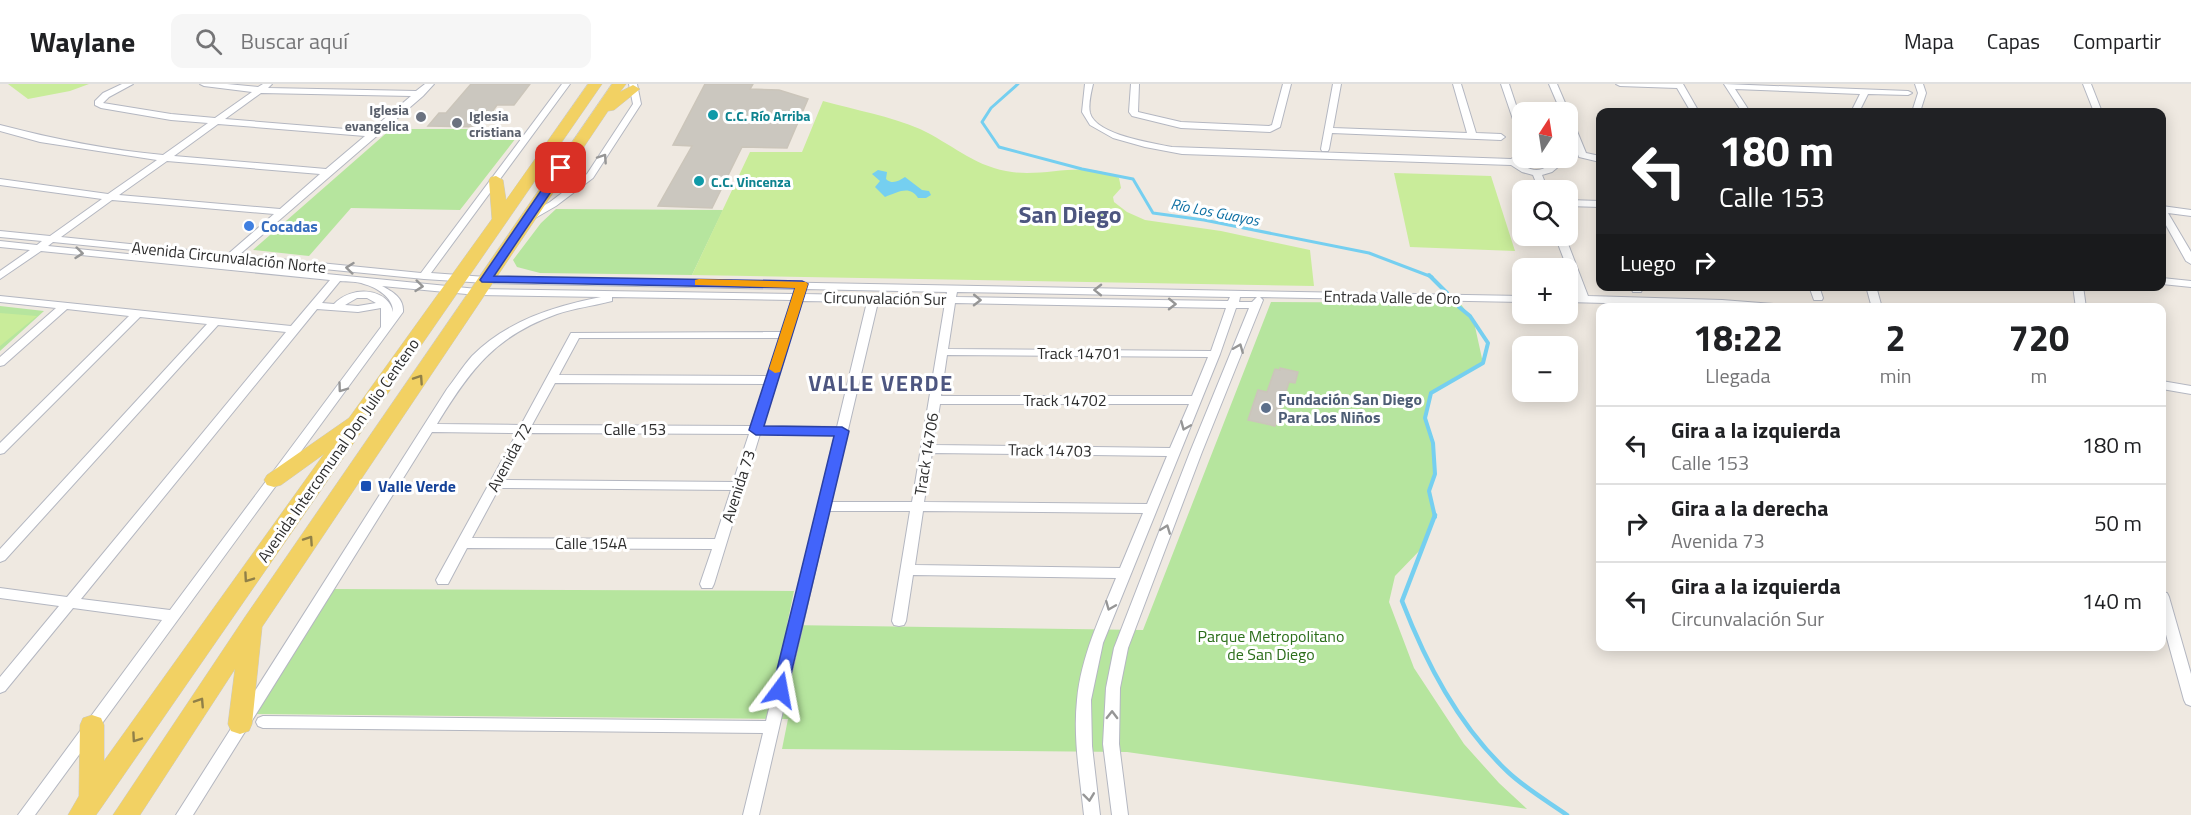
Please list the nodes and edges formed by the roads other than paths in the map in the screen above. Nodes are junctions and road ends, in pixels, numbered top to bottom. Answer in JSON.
{"nodes":[{"id":1,"x":129,"y":84,"type":"edge"},
{"id":2,"x":204,"y":84,"type":"edge"},
{"id":3,"x":268,"y":84,"type":"edge"},
{"id":4,"x":430,"y":84,"type":"edge"},
{"id":5,"x":566,"y":84,"type":"edge"},
{"id":6,"x":595,"y":84,"type":"edge"},
{"id":7,"x":1089,"y":84,"type":"edge"},
{"id":8,"x":1135,"y":84,"type":"edge"},
{"id":9,"x":1287,"y":84,"type":"edge"},
{"id":10,"x":1337,"y":84,"type":"edge"},
{"id":11,"x":1457,"y":84,"type":"edge"},
{"id":12,"x":1505,"y":84,"type":"edge"},
{"id":13,"x":1554,"y":84,"type":"edge"},
{"id":14,"x":1620,"y":84,"type":"edge"},
{"id":15,"x":1919,"y":84,"type":"edge"},
{"id":16,"x":2087,"y":84,"type":"edge"},
{"id":17,"x":1680,"y":85,"type":"edge"},
{"id":18,"x":1729,"y":85,"type":"edge"},
{"id":19,"x":628,"y":86,"type":"edge"},
{"id":20,"x":259,"y":90,"type":"junction"},
{"id":21,"x":1865,"y":92,"type":"junction"},
{"id":22,"x":1908,"y":93,"type":"dead end"},
{"id":23,"x":420,"y":94,"type":"junction"},
{"id":24,"x":1561,"y":102,"type":"edge"},
{"id":25,"x":1512,"y":105,"type":"edge"},
{"id":26,"x":1693,"y":108,"type":"edge"},
{"id":27,"x":1743,"y":108,"type":"edge"},
{"id":28,"x":1858,"y":108,"type":"edge"},
{"id":29,"x":1917,"y":108,"type":"edge"},
{"id":30,"x":2096,"y":108,"type":"edge"},
{"id":31,"x":215,"y":122,"type":"junction"},
{"id":32,"x":0,"y":128,"type":"edge"},
{"id":33,"x":1329,"y":130,"type":"junction"},
{"id":34,"x":373,"y":134,"type":"junction"},
{"id":35,"x":1472,"y":136,"type":"junction"},
{"id":36,"x":1501,"y":137,"type":"dead end"},
{"id":37,"x":1578,"y":145,"type":"edge"},
{"id":38,"x":1324,"y":149,"type":"dead end"},
{"id":39,"x":165,"y":158,"type":"junction"},
{"id":40,"x":1596,"y":158,"type":"edge"},
{"id":41,"x":1512,"y":162,"type":"edge"},
{"id":42,"x":1520,"y":168,"type":"edge"},
{"id":43,"x":1552,"y":168,"type":"edge"},
{"id":44,"x":328,"y":172,"type":"junction"},
{"id":45,"x":1536,"y":173,"type":"junction"},
{"id":46,"x":496,"y":180,"type":"junction"},
{"id":47,"x":1539,"y":180,"type":"edge"},
{"id":48,"x":0,"y":182,"type":"edge"},
{"id":49,"x":109,"y":197,"type":"junction"},
{"id":50,"x":1578,"y":203,"type":"edge"},
{"id":51,"x":1596,"y":204,"type":"edge"},
{"id":52,"x":2166,"y":210,"type":"edge"},
{"id":53,"x":280,"y":212,"type":"junction"},
{"id":54,"x":2191,"y":213,"type":"edge"},
{"id":55,"x":2166,"y":216,"type":"edge"},
{"id":56,"x":500,"y":220,"type":"junction"},
{"id":57,"x":525,"y":220,"type":"junction"},
{"id":58,"x":0,"y":234,"type":"edge"},
{"id":59,"x":50,"y":239,"type":"junction"},
{"id":60,"x":0,"y":244,"type":"edge"},
{"id":61,"x":1564,"y":246,"type":"edge"},
{"id":62,"x":37,"y":249,"type":"junction"},
{"id":63,"x":230,"y":256,"type":"junction"},
{"id":64,"x":2191,"y":261,"type":"edge"},
{"id":65,"x":0,"y":276,"type":"edge"},
{"id":66,"x":424,"y":276,"type":"junction"},
{"id":67,"x":337,"y":278,"type":"junction"},
{"id":68,"x":2166,"y":281,"type":"edge"},
{"id":69,"x":370,"y":282,"type":"junction"},
{"id":70,"x":454,"y":284,"type":"junction"},
{"id":71,"x":802,"y":284,"type":"junction"},
{"id":72,"x":2191,"y":284,"type":"edge"},
{"id":73,"x":482,"y":286,"type":"junction"},
{"id":74,"x":1816,"y":291,"type":"edge"},
{"id":75,"x":952,"y":293,"type":"junction"},
{"id":76,"x":358,"y":294,"type":"junction"},
{"id":77,"x":639,"y":294,"type":"junction"},
{"id":78,"x":798,"y":297,"type":"junction"},
{"id":79,"x":873,"y":298,"type":"junction"},
{"id":80,"x":1818,"y":298,"type":"dead end"},
{"id":81,"x":0,"y":299,"type":"edge"},
{"id":82,"x":1234,"y":299,"type":"junction"},
{"id":83,"x":1259,"y":299,"type":"junction"},
{"id":84,"x":1512,"y":299,"type":"edge"},
{"id":85,"x":1578,"y":299,"type":"edge"},
{"id":86,"x":1584,"y":299,"type":"junction"},
{"id":87,"x":1722,"y":303,"type":"edge"},
{"id":88,"x":385,"y":304,"type":"junction"},
{"id":89,"x":64,"y":306,"type":"junction"},
{"id":90,"x":314,"y":306,"type":"junction"},
{"id":91,"x":336,"y":308,"type":"junction"},
{"id":92,"x":137,"y":314,"type":"junction"},
{"id":93,"x":215,"y":322,"type":"junction"},
{"id":94,"x":386,"y":329,"type":"junction"},
{"id":95,"x":294,"y":330,"type":"junction"},
{"id":96,"x":786,"y":334,"type":"junction"},
{"id":97,"x":943,"y":352,"type":"junction"},
{"id":98,"x":1215,"y":354,"type":"junction"},
{"id":99,"x":0,"y":363,"type":"edge"},
{"id":100,"x":550,"y":379,"type":"junction"},
{"id":101,"x":771,"y":380,"type":"junction"},
{"id":102,"x":2166,"y":386,"type":"edge"},
{"id":103,"x":2191,"y":390,"type":"edge"},
{"id":104,"x":935,"y":400,"type":"junction"},
{"id":105,"x":1196,"y":400,"type":"junction"},
{"id":106,"x":364,"y":415,"type":"junction"},
{"id":107,"x":429,"y":428,"type":"junction"},
{"id":108,"x":524,"y":429,"type":"junction"},
{"id":109,"x":756,"y":430,"type":"junction"},
{"id":110,"x":842,"y":431,"type":"junction"},
{"id":111,"x":927,"y":449,"type":"junction"},
{"id":112,"x":0,"y":450,"type":"edge"},
{"id":113,"x":1174,"y":452,"type":"junction"},
{"id":114,"x":274,"y":480,"type":"junction"},
{"id":115,"x":494,"y":484,"type":"junction"},
{"id":116,"x":738,"y":486,"type":"junction"},
{"id":117,"x":824,"y":506,"type":"junction"},
{"id":118,"x":917,"y":507,"type":"junction"},
{"id":119,"x":1150,"y":509,"type":"junction"},
{"id":120,"x":463,"y":543,"type":"junction"},
{"id":121,"x":720,"y":544,"type":"junction"},
{"id":122,"x":0,"y":557,"type":"edge"},
{"id":123,"x":907,"y":570,"type":"junction"},
{"id":124,"x":1123,"y":573,"type":"junction"},
{"id":125,"x":443,"y":580,"type":"dead end"},
{"id":126,"x":707,"y":584,"type":"dead end"},
{"id":127,"x":0,"y":593,"type":"edge"},
{"id":128,"x":69,"y":602,"type":"junction"},
{"id":129,"x":2166,"y":610,"type":"edge"},
{"id":130,"x":172,"y":616,"type":"junction"},
{"id":131,"x":899,"y":621,"type":"dead end"},
{"id":132,"x":253,"y":623,"type":"junction"},
{"id":133,"x":2188,"y":680,"type":"edge"},
{"id":134,"x":0,"y":687,"type":"edge"},
{"id":135,"x":2191,"y":700,"type":"edge"},
{"id":136,"x":263,"y":722,"type":"dead end"},
{"id":137,"x":240,"y":724,"type":"junction"},
{"id":138,"x":92,"y":725,"type":"junction"},
{"id":139,"x":772,"y":727,"type":"junction"},
{"id":140,"x":87,"y":807,"type":"edge"},
{"id":141,"x":130,"y":811,"type":"edge"},
{"id":142,"x":26,"y":815,"type":"edge"},
{"id":143,"x":184,"y":815,"type":"edge"},
{"id":144,"x":751,"y":815,"type":"edge"},
{"id":145,"x":1092,"y":815,"type":"edge"},
{"id":146,"x":1120,"y":815,"type":"edge"}],
"edges":[{"from":1,"to":31,"type":"street"},
{"from":2,"to":20,"type":"street"},
{"from":3,"to":20,"type":"street"},
{"from":4,"to":23,"type":"street"},
{"from":5,"to":46,"type":"street"},
{"from":6,"to":56,"type":"main road","name":"Avenida Intercomunal Don Julio Centeno"},
{"from":7,"to":41,"type":"street"},
{"from":8,"to":9,"type":"street"},
{"from":10,"to":33,"type":"street"},
{"from":11,"to":35,"type":"street"},
{"from":12,"to":25,"type":"street"},
{"from":13,"to":24,"type":"street"},
{"from":14,"to":17,"type":"street"},
{"from":15,"to":29,"type":"street"},
{"from":16,"to":30,"type":"street"},
{"from":17,"to":26,"type":"street"},
{"from":18,"to":21,"type":"street"},
{"from":18,"to":27,"type":"street"},
{"from":19,"to":57,"type":"main road","name":"Avenida Intercomunal Don Julio Centeno"},
{"from":57,"to":19,"type":"street","one_way":true},
{"from":20,"to":23,"type":"street"},
{"from":20,"to":31,"type":"street"},
{"from":21,"to":22,"type":"street"},
{"from":21,"to":28,"type":"street"},
{"from":23,"to":34,"type":"street"},
{"from":31,"to":34,"type":"street"},
{"from":31,"to":39,"type":"street"},
{"from":32,"to":39,"type":"street"},
{"from":33,"to":35,"type":"street"},
{"from":33,"to":38,"type":"street"},
{"from":34,"to":44,"type":"street"},
{"from":35,"to":36,"type":"street"},
{"from":37,"to":40,"type":"street"},
{"from":39,"to":44,"type":"street"},
{"from":39,"to":49,"type":"street"},
{"from":42,"to":45,"type":"street"},
{"from":43,"to":45,"type":"street"},
{"from":44,"to":53,"type":"street"},
{"from":45,"to":47,"type":"street"},
{"from":46,"to":56,"type":"main road"},
{"from":46,"to":66,"type":"street"},
{"from":48,"to":49,"type":"street"},
{"from":49,"to":53,"type":"street"},
{"from":49,"to":59,"type":"street"},
{"from":50,"to":51,"type":"street"},
{"from":52,"to":54,"type":"street"},
{"from":53,"to":63,"type":"street"},
{"from":55,"to":64,"type":"street"},
{"from":56,"to":70,"type":"main road","name":"Avenida Intercomunal Don Julio Centeno"},
{"from":57,"to":73,"type":"main road","name":"Avenida Intercomunal Don Julio Centeno"},
{"from":58,"to":59,"type":"street","name":"Avenida Circunvalación Norte"},
{"from":59,"to":62,"type":"street"},
{"from":59,"to":63,"type":"street","name":"Avenida Circunvalación Norte"},
{"from":60,"to":62,"type":"street","name":"Avenida Circunvalación Norte"},
{"from":61,"to":86,"type":"street"},
{"from":62,"to":65,"type":"street"},
{"from":62,"to":67,"type":"street","name":"Avenida Circunvalación Norte","one_way":true},
{"from":66,"to":63,"type":"street","name":"Avenida Circunvalación Norte","one_way":true},
{"from":66,"to":70,"type":"street","name":"Avenida Circunvalación Norte"},
{"from":67,"to":69,"type":"street","name":"Avenida Circunvalación Norte"},
{"from":67,"to":90,"type":"street"},
{"from":68,"to":72,"type":"street"},
{"from":69,"to":70,"type":"street","name":"Avenida Circunvalación Norte","one_way":true},
{"from":69,"to":76,"type":"street"},
{"from":69,"to":94,"type":"street","name":"Avenida Intercomunal Don Julio Centeno"},
{"from":70,"to":73,"type":"street"},
{"from":70,"to":106,"type":"main road","name":"Avenida Intercomunal Don Julio Centeno"},
{"from":71,"to":73,"type":"street","name":"Circunvalación Sur"},
{"from":71,"to":75,"type":"street","name":"Circunvalación Sur"},
{"from":71,"to":78,"type":"street","name":"Avenida 73"},
{"from":73,"to":77,"type":"street","name":"Circunvalación Sur"},
{"from":132,"to":73,"type":"main road","name":"Avenida Intercomunal Don Julio Centeno","one_way":true},
{"from":74,"to":80,"type":"street"},
{"from":75,"to":79,"type":"street","name":"Circunvalación Sur"},
{"from":75,"to":82,"type":"street","name":"Circunvalación Sur"},
{"from":75,"to":97,"type":"street","name":"Track 14706"},
{"from":76,"to":88,"type":"street"},
{"from":76,"to":91,"type":"street"},
{"from":77,"to":78,"type":"street","name":"Circunvalación Sur"},
{"from":77,"to":107,"type":"street"},
{"from":78,"to":79,"type":"street","name":"Circunvalación Sur"},
{"from":78,"to":96,"type":"street","name":"Avenida 73"},
{"from":79,"to":110,"type":"street"},
{"from":81,"to":89,"type":"street"},
{"from":82,"to":83,"type":"street","name":"Circunvalación Sur"},
{"from":82,"to":98,"type":"street"},
{"from":83,"to":84,"type":"street","name":"Entrada Valle de Oro"},
{"from":146,"to":83,"type":"street","one_way":true},
{"from":85,"to":86,"type":"street"},
{"from":86,"to":87,"type":"street"},
{"from":88,"to":91,"type":"street"},
{"from":88,"to":94,"type":"street"},
{"from":89,"to":92,"type":"street"},
{"from":89,"to":99,"type":"street"},
{"from":90,"to":91,"type":"street"},
{"from":90,"to":95,"type":"street"},
{"from":92,"to":93,"type":"street"},
{"from":92,"to":112,"type":"street"},
{"from":93,"to":95,"type":"street"},
{"from":93,"to":122,"type":"street"},
{"from":94,"to":114,"type":"street","name":"Avenida Intercomunal Don Julio Centeno","one_way":true},
{"from":95,"to":128,"type":"street"},
{"from":96,"to":100,"type":"street","name":"Avenida 72"},
{"from":96,"to":101,"type":"street","name":"Avenida 73"},
{"from":97,"to":98,"type":"street","name":"Track 14701"},
{"from":97,"to":104,"type":"street","name":"Track 14706"},
{"from":98,"to":105,"type":"street"},
{"from":100,"to":101,"type":"street"},
{"from":100,"to":108,"type":"street","name":"Avenida 72"},
{"from":101,"to":109,"type":"street","name":"Avenida 73"},
{"from":102,"to":103,"type":"street"},
{"from":104,"to":105,"type":"street","name":"Track 14702"},
{"from":104,"to":111,"type":"street","name":"Track 14706"},
{"from":105,"to":113,"type":"street","one_way":true},
{"from":106,"to":114,"type":"main road"},
{"from":106,"to":140,"type":"main road","name":"Avenida Intercomunal Don Julio Centeno","one_way":true},
{"from":107,"to":108,"type":"street","name":"Calle 153"},
{"from":107,"to":137,"type":"street"},
{"from":108,"to":109,"type":"street","name":"Calle 153"},
{"from":108,"to":115,"type":"street","name":"Avenida 72"},
{"from":109,"to":110,"type":"street","name":"Calle 153"},
{"from":109,"to":116,"type":"street","name":"Avenida 73"},
{"from":110,"to":117,"type":"street"},
{"from":111,"to":113,"type":"street","name":"Track 14703"},
{"from":111,"to":118,"type":"street","name":"Track 14706"},
{"from":113,"to":119,"type":"street"},
{"from":114,"to":130,"type":"street","name":"Avenida Intercomunal Don Julio Centeno"},
{"from":115,"to":116,"type":"street"},
{"from":115,"to":120,"type":"street","name":"Avenida 72"},
{"from":116,"to":121,"type":"street","name":"Avenida 73"},
{"from":117,"to":118,"type":"street"},
{"from":117,"to":139,"type":"street"},
{"from":118,"to":119,"type":"street"},
{"from":118,"to":123,"type":"street","name":"Track 14706"},
{"from":119,"to":124,"type":"street"},
{"from":120,"to":121,"type":"street","name":"Calle 154A"},
{"from":120,"to":125,"type":"street","name":"Avenida 72"},
{"from":121,"to":126,"type":"street","name":"Avenida 73"},
{"from":123,"to":124,"type":"street"},
{"from":123,"to":131,"type":"street","name":"Track 14706"},
{"from":124,"to":145,"type":"street","one_way":true},
{"from":127,"to":128,"type":"street"},
{"from":128,"to":130,"type":"street"},
{"from":128,"to":134,"type":"street"},
{"from":129,"to":133,"type":"street"},
{"from":130,"to":138,"type":"street","name":"Avenida Intercomunal Don Julio Centeno"},
{"from":132,"to":137,"type":"main road"},
{"from":141,"to":132,"type":"main road","name":"Avenida Intercomunal Don Julio Centeno","one_way":true},
{"from":133,"to":135,"type":"street"},
{"from":136,"to":139,"type":"street"},
{"from":137,"to":143,"type":"street"},
{"from":138,"to":140,"type":"main road"},
{"from":138,"to":142,"type":"street","name":"Avenida Intercomunal Don Julio Centeno"},
{"from":139,"to":144,"type":"street"}]}
